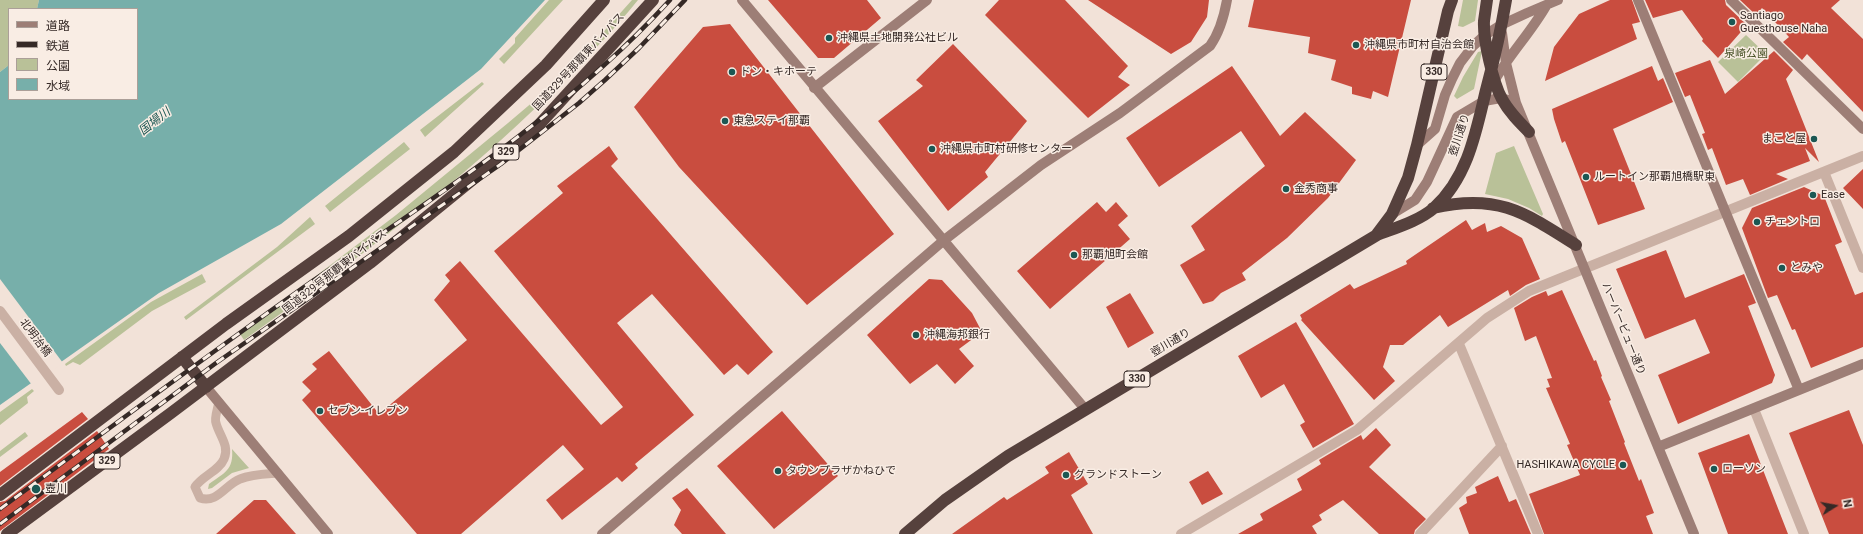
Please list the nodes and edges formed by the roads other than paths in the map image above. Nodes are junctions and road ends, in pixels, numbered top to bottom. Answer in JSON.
{"nodes":[{"id":1,"x":604,"y":0,"type":"edge"},
{"id":2,"x":653,"y":0,"type":"edge"},
{"id":3,"x":742,"y":0,"type":"edge"},
{"id":4,"x":927,"y":0,"type":"edge"},
{"id":5,"x":1227,"y":0,"type":"edge"},
{"id":6,"x":1452,"y":0,"type":"edge"},
{"id":7,"x":1487,"y":0,"type":"edge"},
{"id":8,"x":1506,"y":0,"type":"edge"},
{"id":9,"x":1558,"y":0,"type":"edge"},
{"id":10,"x":1638,"y":0,"type":"edge"},
{"id":11,"x":1731,"y":0,"type":"edge"},
{"id":12,"x":1546,"y":6,"type":"junction"},
{"id":13,"x":1501,"y":26,"type":"junction"},
{"id":14,"x":1485,"y":35,"type":"junction"},
{"id":15,"x":1506,"y":63,"type":"junction"},
{"id":16,"x":1492,"y":67,"type":"junction"},
{"id":17,"x":1495,"y":80,"type":"junction"},
{"id":18,"x":814,"y":88,"type":"junction"},
{"id":19,"x":1501,"y":98,"type":"junction"},
{"id":20,"x":1484,"y":101,"type":"junction"},
{"id":21,"x":1516,"y":103,"type":"junction"},
{"id":22,"x":1863,"y":129,"type":"edge"},
{"id":23,"x":1529,"y":132,"type":"junction"},
{"id":24,"x":1417,"y":145,"type":"junction"},
{"id":25,"x":1863,"y":156,"type":"edge"},
{"id":26,"x":1824,"y":172,"type":"junction"},
{"id":27,"x":1433,"y":208,"type":"junction"},
{"id":28,"x":1724,"y":212,"type":"junction"},
{"id":29,"x":1392,"y":214,"type":"junction"},
{"id":30,"x":1377,"y":235,"type":"junction"},
{"id":31,"x":943,"y":241,"type":"junction"},
{"id":32,"x":1576,"y":245,"type":"junction"},
{"id":33,"x":1585,"y":268,"type":"junction"},
{"id":34,"x":1863,"y":268,"type":"edge"},
{"id":35,"x":0,"y":311,"type":"edge"},
{"id":36,"x":1459,"y":344,"type":"junction"},
{"id":37,"x":182,"y":357,"type":"junction"},
{"id":38,"x":1863,"y":364,"type":"edge"},
{"id":39,"x":206,"y":387,"type":"junction"},
{"id":40,"x":59,"y":390,"type":"dead end"},
{"id":41,"x":1799,"y":390,"type":"junction"},
{"id":42,"x":219,"y":402,"type":"junction"},
{"id":43,"x":1085,"y":409,"type":"junction"},
{"id":44,"x":1754,"y":409,"type":"junction"},
{"id":45,"x":1502,"y":446,"type":"junction"},
{"id":46,"x":1658,"y":447,"type":"junction"},
{"id":47,"x":278,"y":473,"type":"junction"},
{"id":48,"x":0,"y":495,"type":"edge"},
{"id":49,"x":7,"y":534,"type":"edge"},
{"id":50,"x":328,"y":534,"type":"edge"},
{"id":51,"x":602,"y":534,"type":"edge"},
{"id":52,"x":905,"y":534,"type":"edge"},
{"id":53,"x":1181,"y":534,"type":"edge"},
{"id":54,"x":1420,"y":534,"type":"edge"},
{"id":55,"x":1538,"y":534,"type":"edge"},
{"id":56,"x":1694,"y":534,"type":"edge"},
{"id":57,"x":1804,"y":534,"type":"edge"}],
"edges":[{"from":1,"to":37,"type":"highway","name":"国道329号那覇東バイパス"},
{"from":2,"to":39,"type":"highway","name":"国道329号那覇東バイパス","number":"329"},
{"from":3,"to":18,"type":"street"},
{"from":4,"to":18,"type":"street"},
{"from":5,"to":31,"type":"street"},
{"from":6,"to":24,"type":"highway","name":"壺川通り","number":"330"},
{"from":7,"to":14,"type":"highway"},
{"from":8,"to":13,"type":"highway","name":"壺川通り","number":"330"},
{"from":9,"to":12,"type":"street"},
{"from":10,"to":28,"type":"street"},
{"from":11,"to":22,"type":"street"},
{"from":12,"to":13,"type":"street"},
{"from":12,"to":15,"type":"street"},
{"from":13,"to":14,"type":"street"},
{"from":13,"to":15,"type":"street","name":"ハーバービュー通り"},
{"from":13,"to":16,"type":"highway","name":"壺川通り","number":"330"},
{"from":14,"to":16,"type":"highway"},
{"from":14,"to":24,"type":"street"},
{"from":15,"to":17,"type":"street"},
{"from":15,"to":21,"type":"street","name":"ハーバービュー通り"},
{"from":16,"to":17,"type":"highway"},
{"from":16,"to":20,"type":"highway","name":"壺川通り","number":"330"},
{"from":17,"to":19,"type":"highway"},
{"from":17,"to":20,"type":"street"},
{"from":18,"to":31,"type":"street"},
{"from":19,"to":20,"type":"street"},
{"from":19,"to":21,"type":"street"},
{"from":19,"to":23,"type":"highway"},
{"from":20,"to":27,"type":"highway","name":"壺川通り","number":"330"},
{"from":20,"to":29,"type":"street"},
{"from":21,"to":23,"type":"street","name":"ハーバービュー通り"},
{"from":23,"to":32,"type":"street","name":"ハーバービュー通り"},
{"from":24,"to":29,"type":"highway","name":"壺川通り","number":"330"},
{"from":25,"to":26,"type":"street"},
{"from":26,"to":28,"type":"street"},
{"from":26,"to":34,"type":"street"},
{"from":27,"to":30,"type":"highway","name":"壺川通り","number":"330"},
{"from":27,"to":32,"type":"highway"},
{"from":28,"to":33,"type":"street"},
{"from":28,"to":41,"type":"street"},
{"from":29,"to":30,"type":"highway","name":"壺川通り","number":"330"},
{"from":30,"to":43,"type":"highway","name":"壺川通り","number":"330"},
{"from":31,"to":43,"type":"street"},
{"from":31,"to":51,"type":"street"},
{"from":32,"to":33,"type":"street","name":"ハーバービュー通り"},
{"from":33,"to":36,"type":"street"},
{"from":33,"to":46,"type":"street","name":"ハーバービュー通り"},
{"from":35,"to":40,"type":"street","name":"北明治橋"},
{"from":36,"to":45,"type":"street"},
{"from":36,"to":53,"type":"street"},
{"from":37,"to":39,"type":"highway"},
{"from":37,"to":48,"type":"highway","name":"国道329号那覇東バイパス"},
{"from":38,"to":41,"type":"street"},
{"from":39,"to":42,"type":"street"},
{"from":39,"to":49,"type":"highway","name":"国道329号那覇東バイパス","number":"329"},
{"from":41,"to":44,"type":"street"},
{"from":42,"to":47,"type":"street"},
{"from":42,"to":47,"type":"lane"},
{"from":43,"to":52,"type":"highway","name":"壺川通り","number":"330"},
{"from":44,"to":46,"type":"street"},
{"from":44,"to":57,"type":"street"},
{"from":45,"to":54,"type":"street"},
{"from":45,"to":55,"type":"street"},
{"from":46,"to":56,"type":"street","name":"ハーバービュー通り"},
{"from":47,"to":50,"type":"street"}]}
